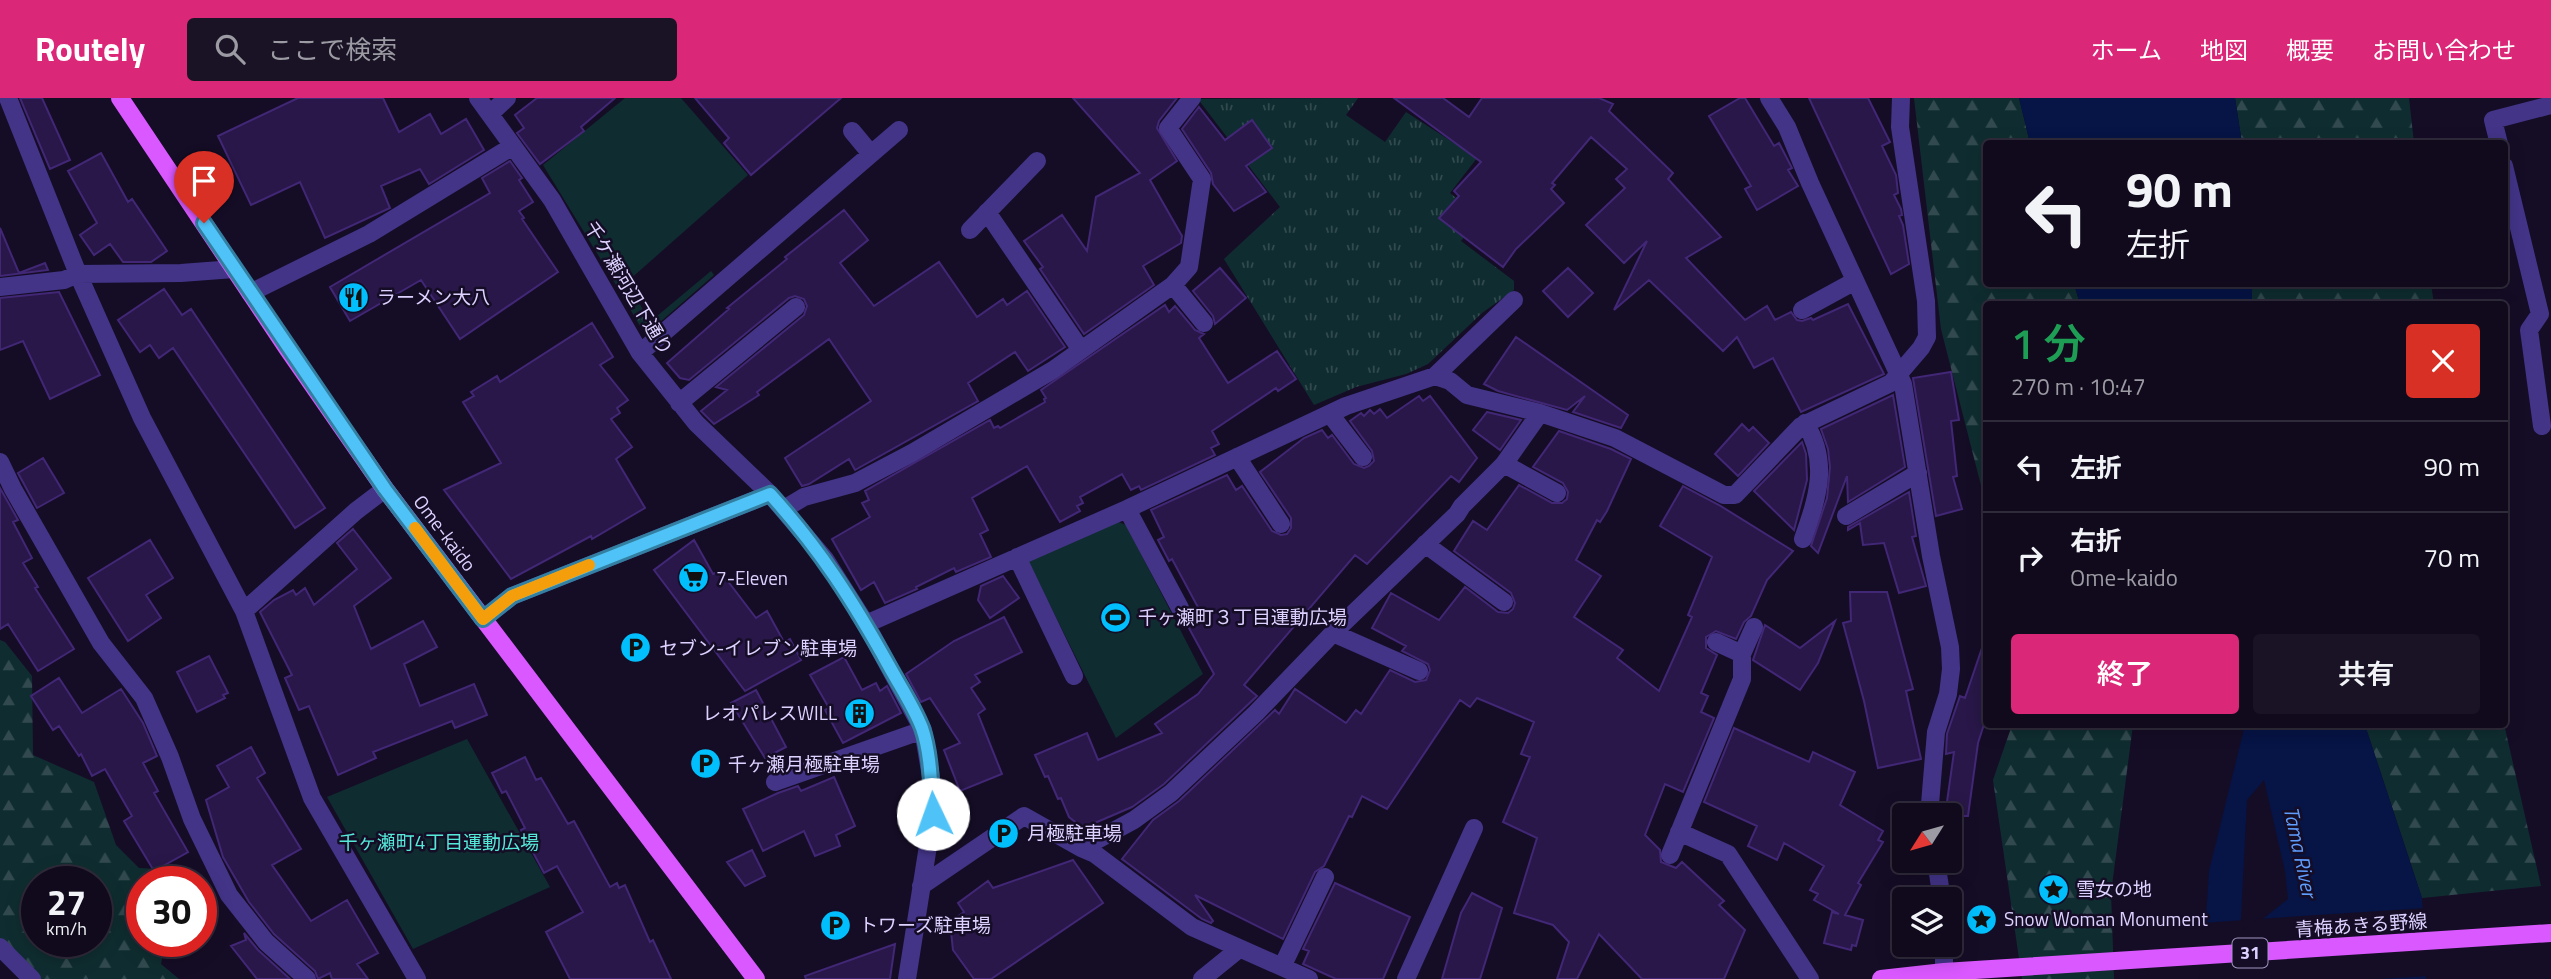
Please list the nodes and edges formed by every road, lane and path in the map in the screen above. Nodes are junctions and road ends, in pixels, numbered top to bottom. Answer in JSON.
{"nodes":[{"id":1,"x":8,"y":98,"type":"edge"},
{"id":2,"x":120,"y":98,"type":"edge"},
{"id":3,"x":478,"y":98,"type":"edge"},
{"id":4,"x":507,"y":98,"type":"edge"},
{"id":5,"x":1192,"y":98,"type":"edge"},
{"id":6,"x":1769,"y":98,"type":"edge"},
{"id":7,"x":1901,"y":98,"type":"edge"},
{"id":8,"x":2551,"y":105,"type":"edge"},
{"id":9,"x":490,"y":114,"type":"junction"},
{"id":10,"x":899,"y":130,"type":"dead end"},
{"id":11,"x":852,"y":131,"type":"dead end"},
{"id":12,"x":2498,"y":140,"type":"edge"},
{"id":13,"x":513,"y":146,"type":"junction"},
{"id":14,"x":871,"y":153,"type":"junction"},
{"id":15,"x":1037,"y":161,"type":"dead end"},
{"id":16,"x":2508,"y":182,"type":"edge"},
{"id":17,"x":987,"y":212,"type":"junction"},
{"id":18,"x":970,"y":230,"type":"dead end"},
{"id":19,"x":234,"y":269,"type":"junction"},
{"id":20,"x":78,"y":274,"type":"junction"},
{"id":21,"x":1855,"y":281,"type":"junction"},
{"id":22,"x":1173,"y":285,"type":"junction"},
{"id":23,"x":0,"y":287,"type":"edge"},
{"id":24,"x":250,"y":293,"type":"junction"},
{"id":25,"x":1514,"y":300,"type":"dead end"},
{"id":26,"x":796,"y":307,"type":"dead end"},
{"id":27,"x":1802,"y":310,"type":"dead end"},
{"id":28,"x":1204,"y":323,"type":"dead end"},
{"id":29,"x":1081,"y":350,"type":"junction"},
{"id":30,"x":640,"y":353,"type":"junction"},
{"id":31,"x":1898,"y":373,"type":"junction"},
{"id":32,"x":1435,"y":376,"type":"junction"},
{"id":33,"x":679,"y":403,"type":"junction"},
{"id":34,"x":1540,"y":413,"type":"junction"},
{"id":35,"x":1330,"y":414,"type":"junction"},
{"id":36,"x":1805,"y":423,"type":"junction"},
{"id":37,"x":2542,"y":426,"type":"dead end"},
{"id":38,"x":1237,"y":457,"type":"junction"},
{"id":39,"x":1363,"y":457,"type":"dead end"},
{"id":40,"x":0,"y":462,"type":"edge"},
{"id":41,"x":1504,"y":464,"type":"junction"},
{"id":42,"x":1918,"y":473,"type":"junction"},
{"id":43,"x":385,"y":489,"type":"junction"},
{"id":44,"x":1557,"y":493,"type":"dead end"},
{"id":45,"x":770,"y":494,"type":"junction"},
{"id":46,"x":784,"y":509,"type":"junction"},
{"id":47,"x":1128,"y":509,"type":"junction"},
{"id":48,"x":1846,"y":516,"type":"dead end"},
{"id":49,"x":1281,"y":524,"type":"dead end"},
{"id":50,"x":1803,"y":539,"type":"dead end"},
{"id":51,"x":1426,"y":544,"type":"junction"},
{"id":52,"x":1017,"y":557,"type":"junction"},
{"id":53,"x":1504,"y":602,"type":"dead end"},
{"id":54,"x":1180,"y":608,"type":"dead end"},
{"id":55,"x":244,"y":611,"type":"junction"},
{"id":56,"x":483,"y":619,"type":"junction"},
{"id":57,"x":866,"y":624,"type":"junction"},
{"id":58,"x":1755,"y":627,"type":"dead end"},
{"id":59,"x":1333,"y":633,"type":"junction"},
{"id":60,"x":1716,"y":642,"type":"dead end"},
{"id":61,"x":1742,"y":654,"type":"junction"},
{"id":62,"x":1419,"y":671,"type":"dead end"},
{"id":63,"x":1074,"y":676,"type":"dead end"},
{"id":64,"x":923,"y":730,"type":"junction"},
{"id":65,"x":775,"y":782,"type":"dead end"},
{"id":66,"x":1930,"y":803,"type":"edge"},
{"id":67,"x":1474,"y":828,"type":"dead end"},
{"id":68,"x":1679,"y":832,"type":"junction"},
{"id":69,"x":1082,"y":848,"type":"junction"},
{"id":70,"x":1670,"y":855,"type":"dead end"},
{"id":71,"x":1325,"y":877,"type":"dead end"},
{"id":72,"x":921,"y":886,"type":"junction"},
{"id":73,"x":2551,"y":933,"type":"edge"},
{"id":74,"x":0,"y":947,"type":"edge"},
{"id":75,"x":1239,"y":949,"type":"junction"},
{"id":76,"x":1944,"y":957,"type":"edge"},
{"id":77,"x":1282,"y":967,"type":"junction"},
{"id":78,"x":1944,"y":972,"type":"junction"},
{"id":79,"x":1982,"y":975,"type":"edge"},
{"id":80,"x":32,"y":979,"type":"edge"},
{"id":81,"x":307,"y":979,"type":"edge"},
{"id":82,"x":417,"y":979,"type":"edge"},
{"id":83,"x":756,"y":979,"type":"edge"},
{"id":84,"x":906,"y":979,"type":"edge"},
{"id":85,"x":1202,"y":979,"type":"edge"},
{"id":86,"x":1309,"y":979,"type":"edge"},
{"id":87,"x":1406,"y":979,"type":"edge"},
{"id":88,"x":1810,"y":979,"type":"edge"},
{"id":89,"x":1881,"y":979,"type":"edge"}],
"edges":[{"from":1,"to":20,"type":"street"},
{"from":2,"to":19,"type":"main road","name":"Ome-kaido"},
{"from":3,"to":9,"type":"street","name":"千ケ瀬河辺下通り"},
{"from":4,"to":9,"type":"street"},
{"from":5,"to":22,"type":"street"},
{"from":6,"to":21,"type":"street"},
{"from":7,"to":31,"type":"street"},
{"from":8,"to":12,"type":"street"},
{"from":9,"to":13,"type":"street","name":"千ケ瀬河辺下通り"},
{"from":10,"to":14,"type":"street"},
{"from":11,"to":14,"type":"street"},
{"from":13,"to":24,"type":"street"},
{"from":13,"to":30,"type":"street","name":"千ケ瀬河辺下通り"},
{"from":14,"to":30,"type":"street"},
{"from":15,"to":17,"type":"street"},
{"from":16,"to":37,"type":"street"},
{"from":17,"to":18,"type":"street"},
{"from":17,"to":29,"type":"street"},
{"from":19,"to":20,"type":"street"},
{"from":19,"to":24,"type":"main road","name":"Ome-kaido"},
{"from":20,"to":23,"type":"street"},
{"from":20,"to":55,"type":"street"},
{"from":21,"to":27,"type":"street"},
{"from":21,"to":31,"type":"street"},
{"from":22,"to":28,"type":"street"},
{"from":22,"to":29,"type":"street"},
{"from":24,"to":43,"type":"main road","name":"Ome-kaido"},
{"from":25,"to":32,"type":"street"},
{"from":26,"to":33,"type":"street"},
{"from":29,"to":46,"type":"street"},
{"from":30,"to":33,"type":"street","name":"千ケ瀬河辺下通り"},
{"from":31,"to":36,"type":"street"},
{"from":31,"to":42,"type":"street"},
{"from":32,"to":34,"type":"street"},
{"from":32,"to":35,"type":"street"},
{"from":33,"to":45,"type":"street","name":"千ケ瀬河辺下通り"},
{"from":34,"to":36,"type":"street"},
{"from":34,"to":41,"type":"street"},
{"from":35,"to":38,"type":"street"},
{"from":35,"to":39,"type":"street"},
{"from":36,"to":50,"type":"street"},
{"from":38,"to":47,"type":"street"},
{"from":38,"to":49,"type":"street"},
{"from":40,"to":81,"type":"street"},
{"from":41,"to":44,"type":"street"},
{"from":41,"to":51,"type":"street"},
{"from":42,"to":48,"type":"street"},
{"from":42,"to":66,"type":"street"},
{"from":43,"to":55,"type":"street"},
{"from":43,"to":56,"type":"main road","name":"Ome-kaido"},
{"from":45,"to":46,"type":"street","name":"千ケ瀬河辺下通り"},
{"from":45,"to":56,"type":"street"},
{"from":46,"to":57,"type":"street","name":"千ケ瀬河辺下通り"},
{"from":47,"to":52,"type":"street"},
{"from":47,"to":54,"type":"street"},
{"from":51,"to":53,"type":"street"},
{"from":51,"to":59,"type":"street"},
{"from":52,"to":57,"type":"street"},
{"from":52,"to":63,"type":"street"},
{"from":55,"to":82,"type":"street"},
{"from":56,"to":83,"type":"main road","name":"Ome-kaido"},
{"from":57,"to":64,"type":"street","name":"千ケ瀬河辺下通り"},
{"from":58,"to":61,"type":"street"},
{"from":59,"to":62,"type":"street"},
{"from":59,"to":69,"type":"street"},
{"from":60,"to":61,"type":"street"},
{"from":61,"to":68,"type":"street"},
{"from":64,"to":65,"type":"street"},
{"from":64,"to":72,"type":"street","name":"千ケ瀬河辺下通り"},
{"from":67,"to":87,"type":"street"},
{"from":68,"to":70,"type":"street"},
{"from":68,"to":88,"type":"street"},
{"from":69,"to":72,"type":"street"},
{"from":69,"to":75,"type":"street"},
{"from":71,"to":77,"type":"street"},
{"from":72,"to":84,"type":"street","name":"千ケ瀬河辺下通り"},
{"from":73,"to":79,"type":"main road","name":"青梅あきる野線","number":"31"},
{"from":74,"to":80,"type":"street"},
{"from":75,"to":77,"type":"street"},
{"from":75,"to":85,"type":"street"},
{"from":76,"to":78,"type":"street"},
{"from":77,"to":86,"type":"street"},
{"from":78,"to":79,"type":"main road","name":"青梅あきる野線","number":"31"},
{"from":78,"to":89,"type":"main road","name":"青梅あきる野線","number":"31"}]}
